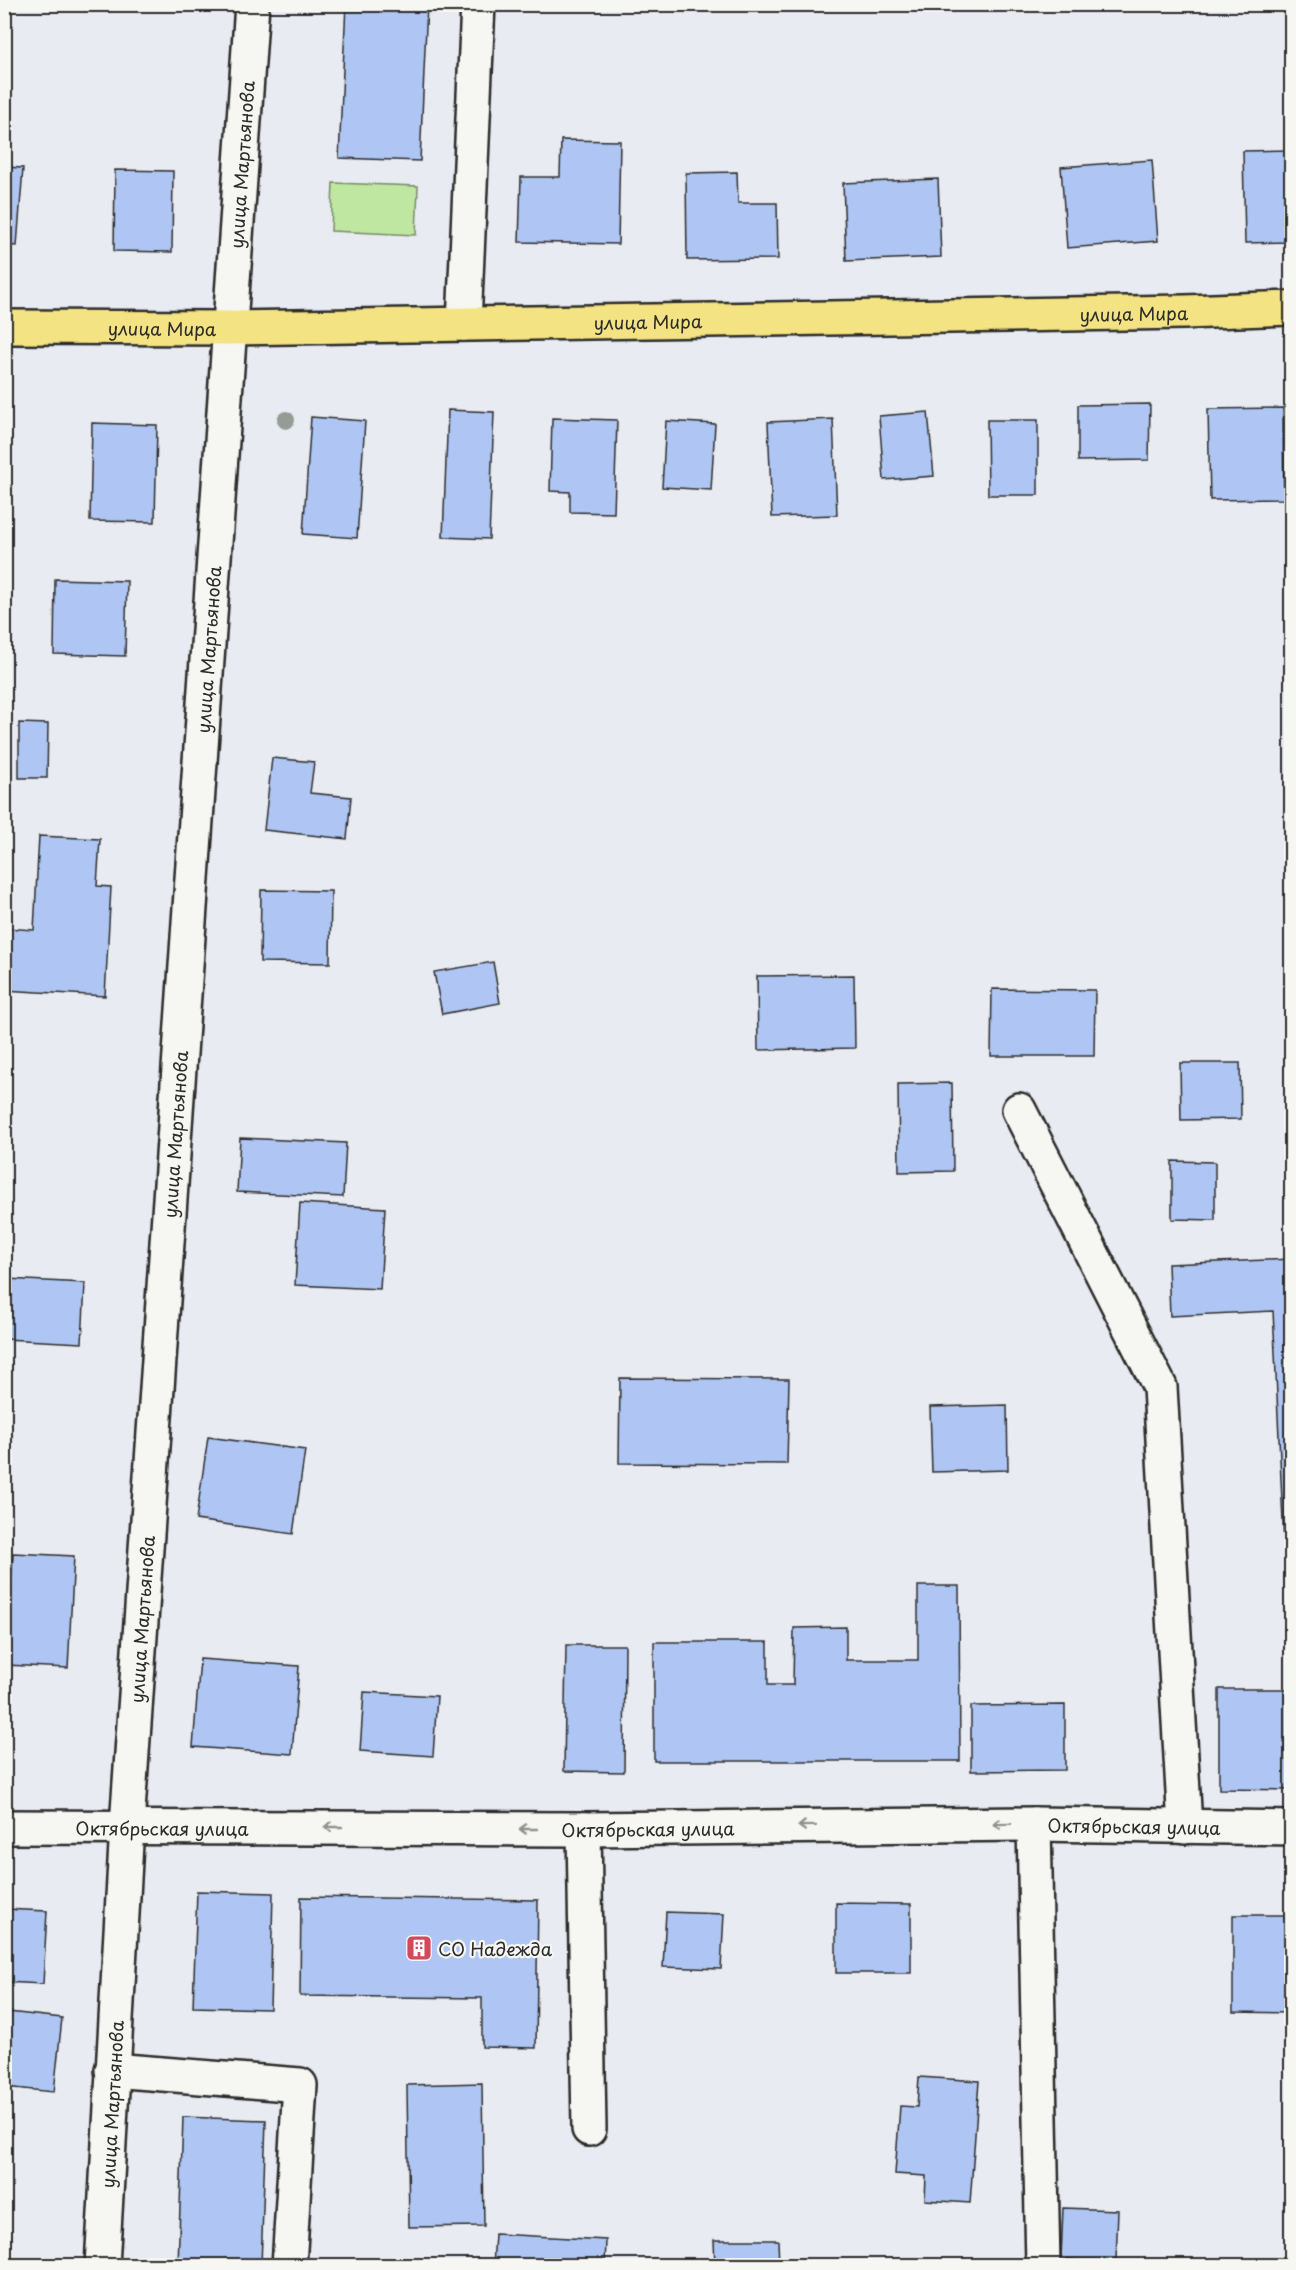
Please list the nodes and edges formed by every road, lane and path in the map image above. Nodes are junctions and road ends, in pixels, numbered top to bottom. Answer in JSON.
{"nodes":[{"id":1,"x":252,"y":4,"type":"edge"},
{"id":2,"x":478,"y":4,"type":"edge"},
{"id":3,"x":1292,"y":308,"type":"edge"},
{"id":4,"x":464,"y":324,"type":"junction"},
{"id":5,"x":4,"y":327,"type":"edge"},
{"id":6,"x":230,"y":328,"type":"junction"},
{"id":7,"x":1019,"y":1110,"type":"dead end"},
{"id":8,"x":1034,"y":1824,"type":"junction"},
{"id":9,"x":127,"y":1826,"type":"junction"},
{"id":10,"x":4,"y":1827,"type":"edge"},
{"id":11,"x":1185,"y":1827,"type":"junction"},
{"id":12,"x":1292,"y":1828,"type":"edge"},
{"id":13,"x":584,"y":1829,"type":"junction"},
{"id":14,"x":112,"y":2070,"type":"junction"},
{"id":15,"x":589,"y":2130,"type":"dead end"},
{"id":16,"x":102,"y":2265,"type":"edge"},
{"id":17,"x":289,"y":2265,"type":"edge"},
{"id":18,"x":1043,"y":2265,"type":"edge"}],
"edges":[{"from":1,"to":6,"type":"street","name":"улица Мартьянова"},
{"from":2,"to":4,"type":"street"},
{"from":3,"to":4,"type":"main road","name":"улица Мира"},
{"from":4,"to":6,"type":"main road","name":"улица Мира"},
{"from":5,"to":6,"type":"main road","name":"улица Мира"},
{"from":6,"to":9,"type":"street","name":"улица Мартьянова"},
{"from":7,"to":11,"type":"street"},
{"from":8,"to":11,"type":"street","name":"Октябрьская улица"},
{"from":8,"to":13,"type":"street","name":"Октябрьская улица","one_way":true},
{"from":8,"to":18,"type":"street"},
{"from":9,"to":10,"type":"street","name":"Октябрьская улица"},
{"from":13,"to":9,"type":"street","name":"Октябрьская улица","one_way":true},
{"from":9,"to":14,"type":"street","name":"улица Мартьянова"},
{"from":11,"to":12,"type":"street","name":"Октябрьская улица"},
{"from":13,"to":15,"type":"street"},
{"from":14,"to":16,"type":"street","name":"улица Мартьянова"},
{"from":14,"to":17,"type":"street"}]}
